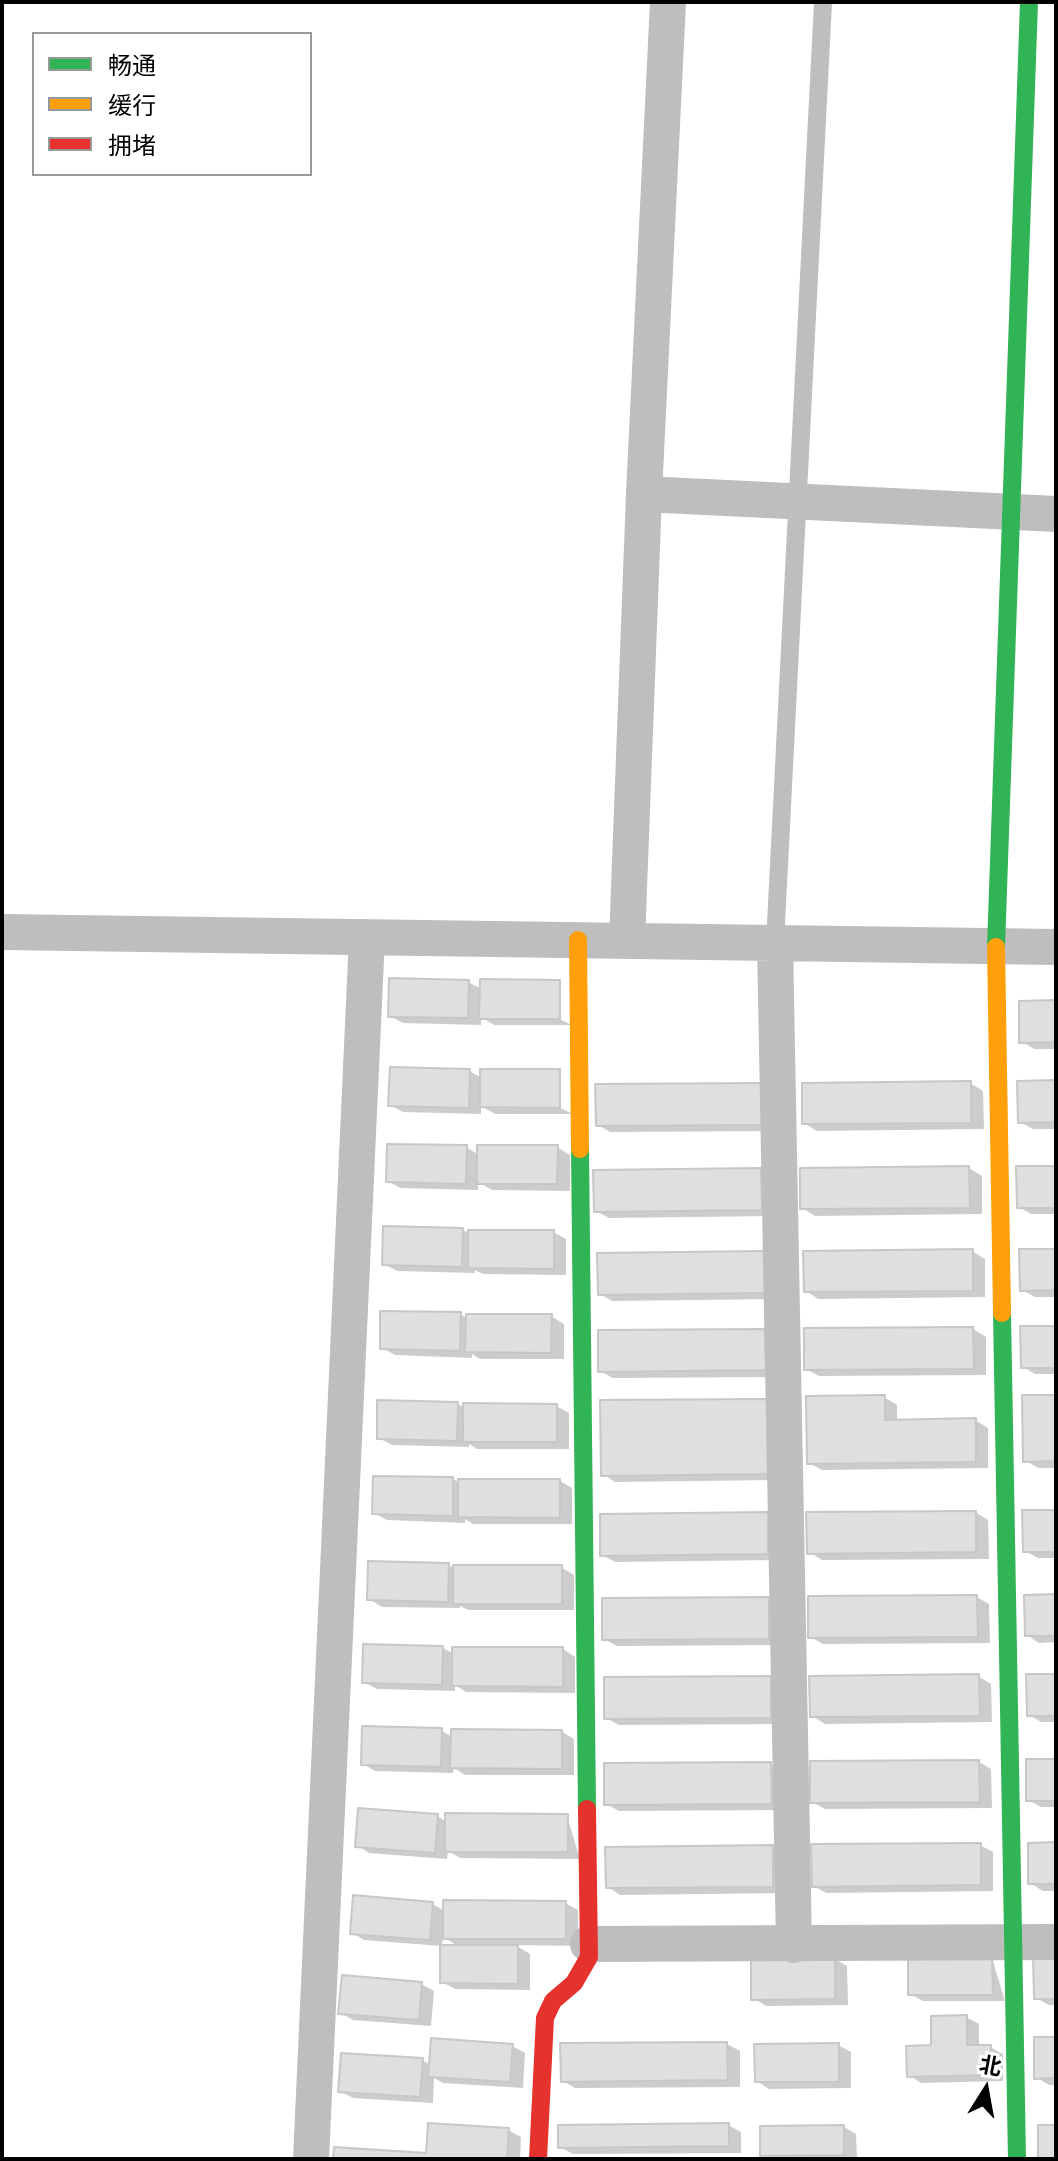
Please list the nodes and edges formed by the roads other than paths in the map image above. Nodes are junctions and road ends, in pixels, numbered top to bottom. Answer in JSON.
{"nodes":[{"id":1,"x":668,"y":2,"type":"edge"},
{"id":2,"x":823,"y":2,"type":"edge"},
{"id":3,"x":1029,"y":2,"type":"edge"},
{"id":4,"x":644,"y":494,"type":"junction"},
{"id":5,"x":797,"y":501,"type":"junction"},
{"id":6,"x":1011,"y":512,"type":"junction"},
{"id":7,"x":1056,"y":514,"type":"edge"},
{"id":8,"x":2,"y":932,"type":"edge"},
{"id":9,"x":367,"y":937,"type":"junction"},
{"id":10,"x":578,"y":940,"type":"junction"},
{"id":11,"x":627,"y":941,"type":"junction"},
{"id":12,"x":775,"y":943,"type":"junction"},
{"id":13,"x":996,"y":946,"type":"junction"},
{"id":14,"x":1056,"y":947,"type":"edge"},
{"id":15,"x":1013,"y":1942,"type":"junction"},
{"id":16,"x":1056,"y":1942,"type":"edge"},
{"id":17,"x":588,"y":1944,"type":"junction"},
{"id":18,"x":794,"y":1945,"type":"junction"},
{"id":19,"x":311,"y":2159,"type":"edge"},
{"id":20,"x":538,"y":2159,"type":"edge"},
{"id":21,"x":1017,"y":2159,"type":"edge"}],
"edges":[{"from":1,"to":4,"type":"street"},
{"from":2,"to":5,"type":"lane"},
{"from":3,"to":6,"type":"street"},
{"from":4,"to":5,"type":"street"},
{"from":4,"to":11,"type":"street"},
{"from":5,"to":6,"type":"street"},
{"from":5,"to":12,"type":"lane"},
{"from":6,"to":7,"type":"street"},
{"from":6,"to":13,"type":"street"},
{"from":8,"to":9,"type":"street"},
{"from":9,"to":10,"type":"street"},
{"from":9,"to":19,"type":"street"},
{"from":10,"to":11,"type":"street"},
{"from":10,"to":17,"type":"street"},
{"from":11,"to":12,"type":"street"},
{"from":12,"to":13,"type":"street"},
{"from":12,"to":18,"type":"street"},
{"from":13,"to":14,"type":"street"},
{"from":13,"to":15,"type":"street"},
{"from":15,"to":16,"type":"street"},
{"from":15,"to":18,"type":"street"},
{"from":15,"to":21,"type":"street"},
{"from":17,"to":18,"type":"street"},
{"from":17,"to":20,"type":"street"}]}
